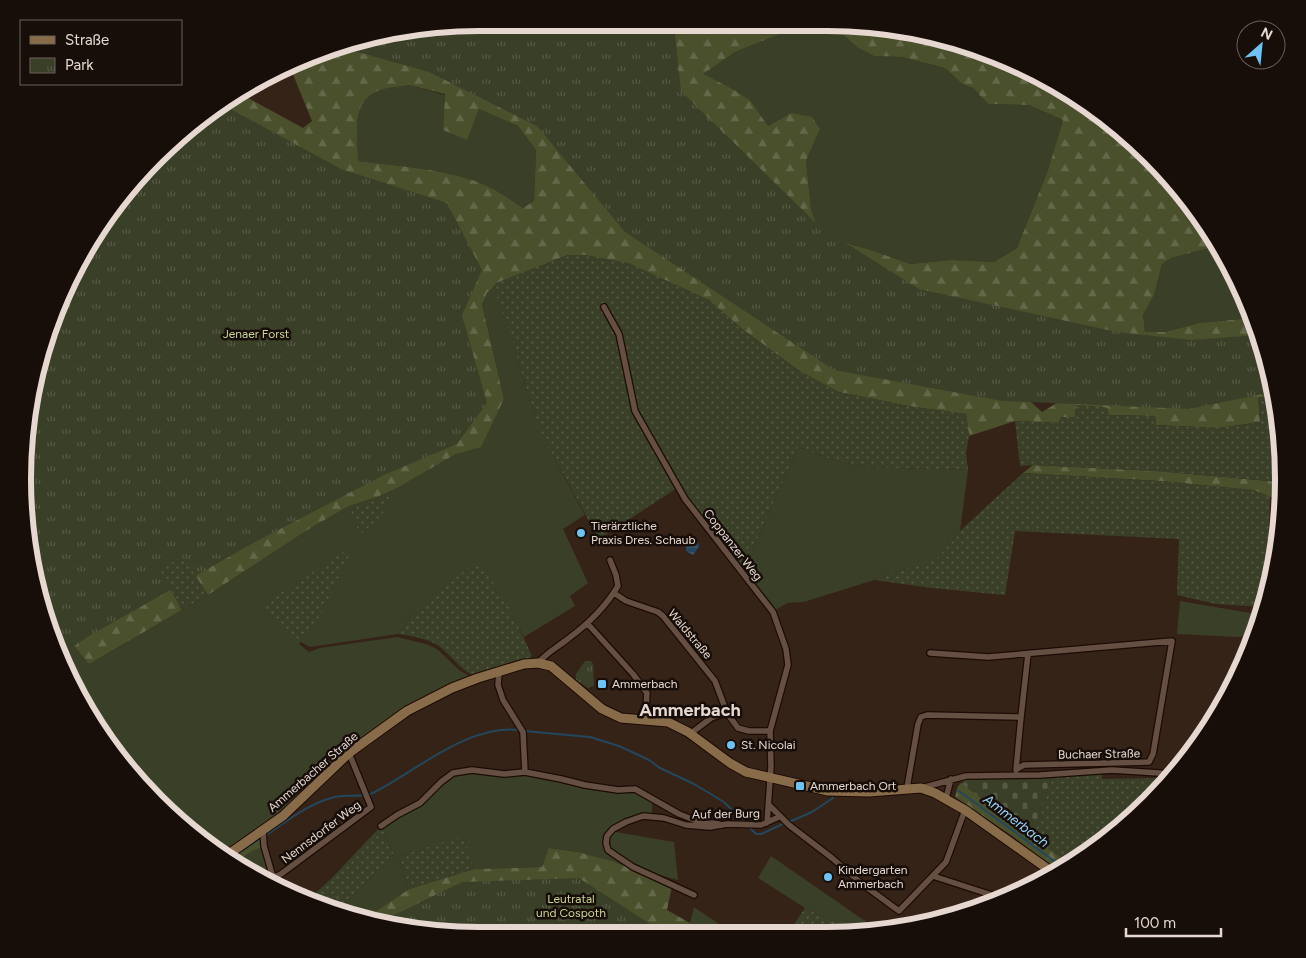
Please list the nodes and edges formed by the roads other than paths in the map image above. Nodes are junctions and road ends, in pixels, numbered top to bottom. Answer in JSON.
{"nodes":[{"id":1,"x":604,"y":307,"type":"dead end"},
{"id":2,"x":610,"y":560,"type":"dead end"},
{"id":3,"x":614,"y":593,"type":"junction"},
{"id":4,"x":588,"y":623,"type":"junction"},
{"id":5,"x":930,"y":653,"type":"dead end"},
{"id":6,"x":1028,"y":654,"type":"junction"},
{"id":7,"x":538,"y":663,"type":"junction"},
{"id":8,"x":499,"y":672,"type":"junction"},
{"id":9,"x":727,"y":713,"type":"junction"},
{"id":10,"x":1020,"y":717,"type":"junction"},
{"id":11,"x":645,"y":720,"type":"junction"},
{"id":12,"x":770,"y":731,"type":"junction"},
{"id":13,"x":690,"y":734,"type":"junction"},
{"id":14,"x":349,"y":753,"type":"junction"},
{"id":15,"x":524,"y":772,"type":"junction"},
{"id":16,"x":1016,"y":772,"type":"junction"},
{"id":17,"x":1165,"y":773,"type":"edge"},
{"id":18,"x":770,"y":777,"type":"junction"},
{"id":19,"x":951,"y":779,"type":"junction"},
{"id":20,"x":907,"y":788,"type":"junction"},
{"id":21,"x":920,"y":788,"type":"junction"},
{"id":22,"x":946,"y":798,"type":"junction"},
{"id":23,"x":769,"y":805,"type":"junction"},
{"id":24,"x":965,"y":810,"type":"junction"},
{"id":25,"x":781,"y":819,"type":"junction"},
{"id":26,"x":767,"y":823,"type":"junction"},
{"id":27,"x":719,"y":824,"type":"junction"},
{"id":28,"x":381,"y":826,"type":"dead end"},
{"id":29,"x":263,"y":830,"type":"junction"},
{"id":30,"x":232,"y":852,"type":"edge"},
{"id":31,"x":1048,"y":869,"type":"edge"},
{"id":32,"x":933,"y":876,"type":"junction"},
{"id":33,"x":694,"y":895,"type":"dead end"},
{"id":34,"x":992,"y":895,"type":"edge"}],
"edges":[{"from":1,"to":12,"type":"street","name":"Coppanzer Weg"},
{"from":2,"to":3,"type":"street"},
{"from":3,"to":4,"type":"street"},
{"from":3,"to":9,"type":"street","name":"Waldstraße"},
{"from":4,"to":7,"type":"street"},
{"from":4,"to":11,"type":"street"},
{"from":5,"to":6,"type":"street"},
{"from":6,"to":10,"type":"street"},
{"from":6,"to":16,"type":"street","name":"Buchaer Straße"},
{"from":7,"to":8,"type":"main road","name":"Ammerbacher Straße"},
{"from":7,"to":11,"type":"main road"},
{"from":8,"to":14,"type":"main road","name":"Ammerbacher Straße"},
{"from":8,"to":15,"type":"street"},
{"from":9,"to":12,"type":"street","name":"Waldstraße"},
{"from":9,"to":13,"type":"street"},
{"from":10,"to":16,"type":"street"},
{"from":10,"to":20,"type":"street"},
{"from":11,"to":13,"type":"main road"},
{"from":12,"to":18,"type":"street","name":"Coppanzer Weg"},
{"from":13,"to":18,"type":"main road"},
{"from":14,"to":29,"type":"main road","name":"Ammerbacher Straße"},
{"from":14,"to":29,"type":"street","name":"Nennsdorfer Weg"},
{"from":15,"to":27,"type":"street"},
{"from":15,"to":28,"type":"street"},
{"from":16,"to":17,"type":"street","name":"Buchaer Straße"},
{"from":16,"to":19,"type":"street","name":"Buchaer Straße"},
{"from":18,"to":20,"type":"main road"},
{"from":18,"to":23,"type":"street","name":"Coppanzer Weg"},
{"from":19,"to":21,"type":"street","name":"Buchaer Straße"},
{"from":19,"to":22,"type":"street"},
{"from":20,"to":21,"type":"main road"},
{"from":21,"to":22,"type":"main road"},
{"from":22,"to":24,"type":"main road"},
{"from":23,"to":25,"type":"street"},
{"from":23,"to":26,"type":"street","name":"Auf der Burg"},
{"from":24,"to":31,"type":"main road"},
{"from":24,"to":32,"type":"street"},
{"from":25,"to":26,"type":"street"},
{"from":25,"to":32,"type":"street"},
{"from":26,"to":27,"type":"street","name":"Auf der Burg"},
{"from":27,"to":33,"type":"street","name":"Auf der Burg"},
{"from":29,"to":30,"type":"main road","name":"Ammerbacher Straße"},
{"from":32,"to":34,"type":"street"}]}
